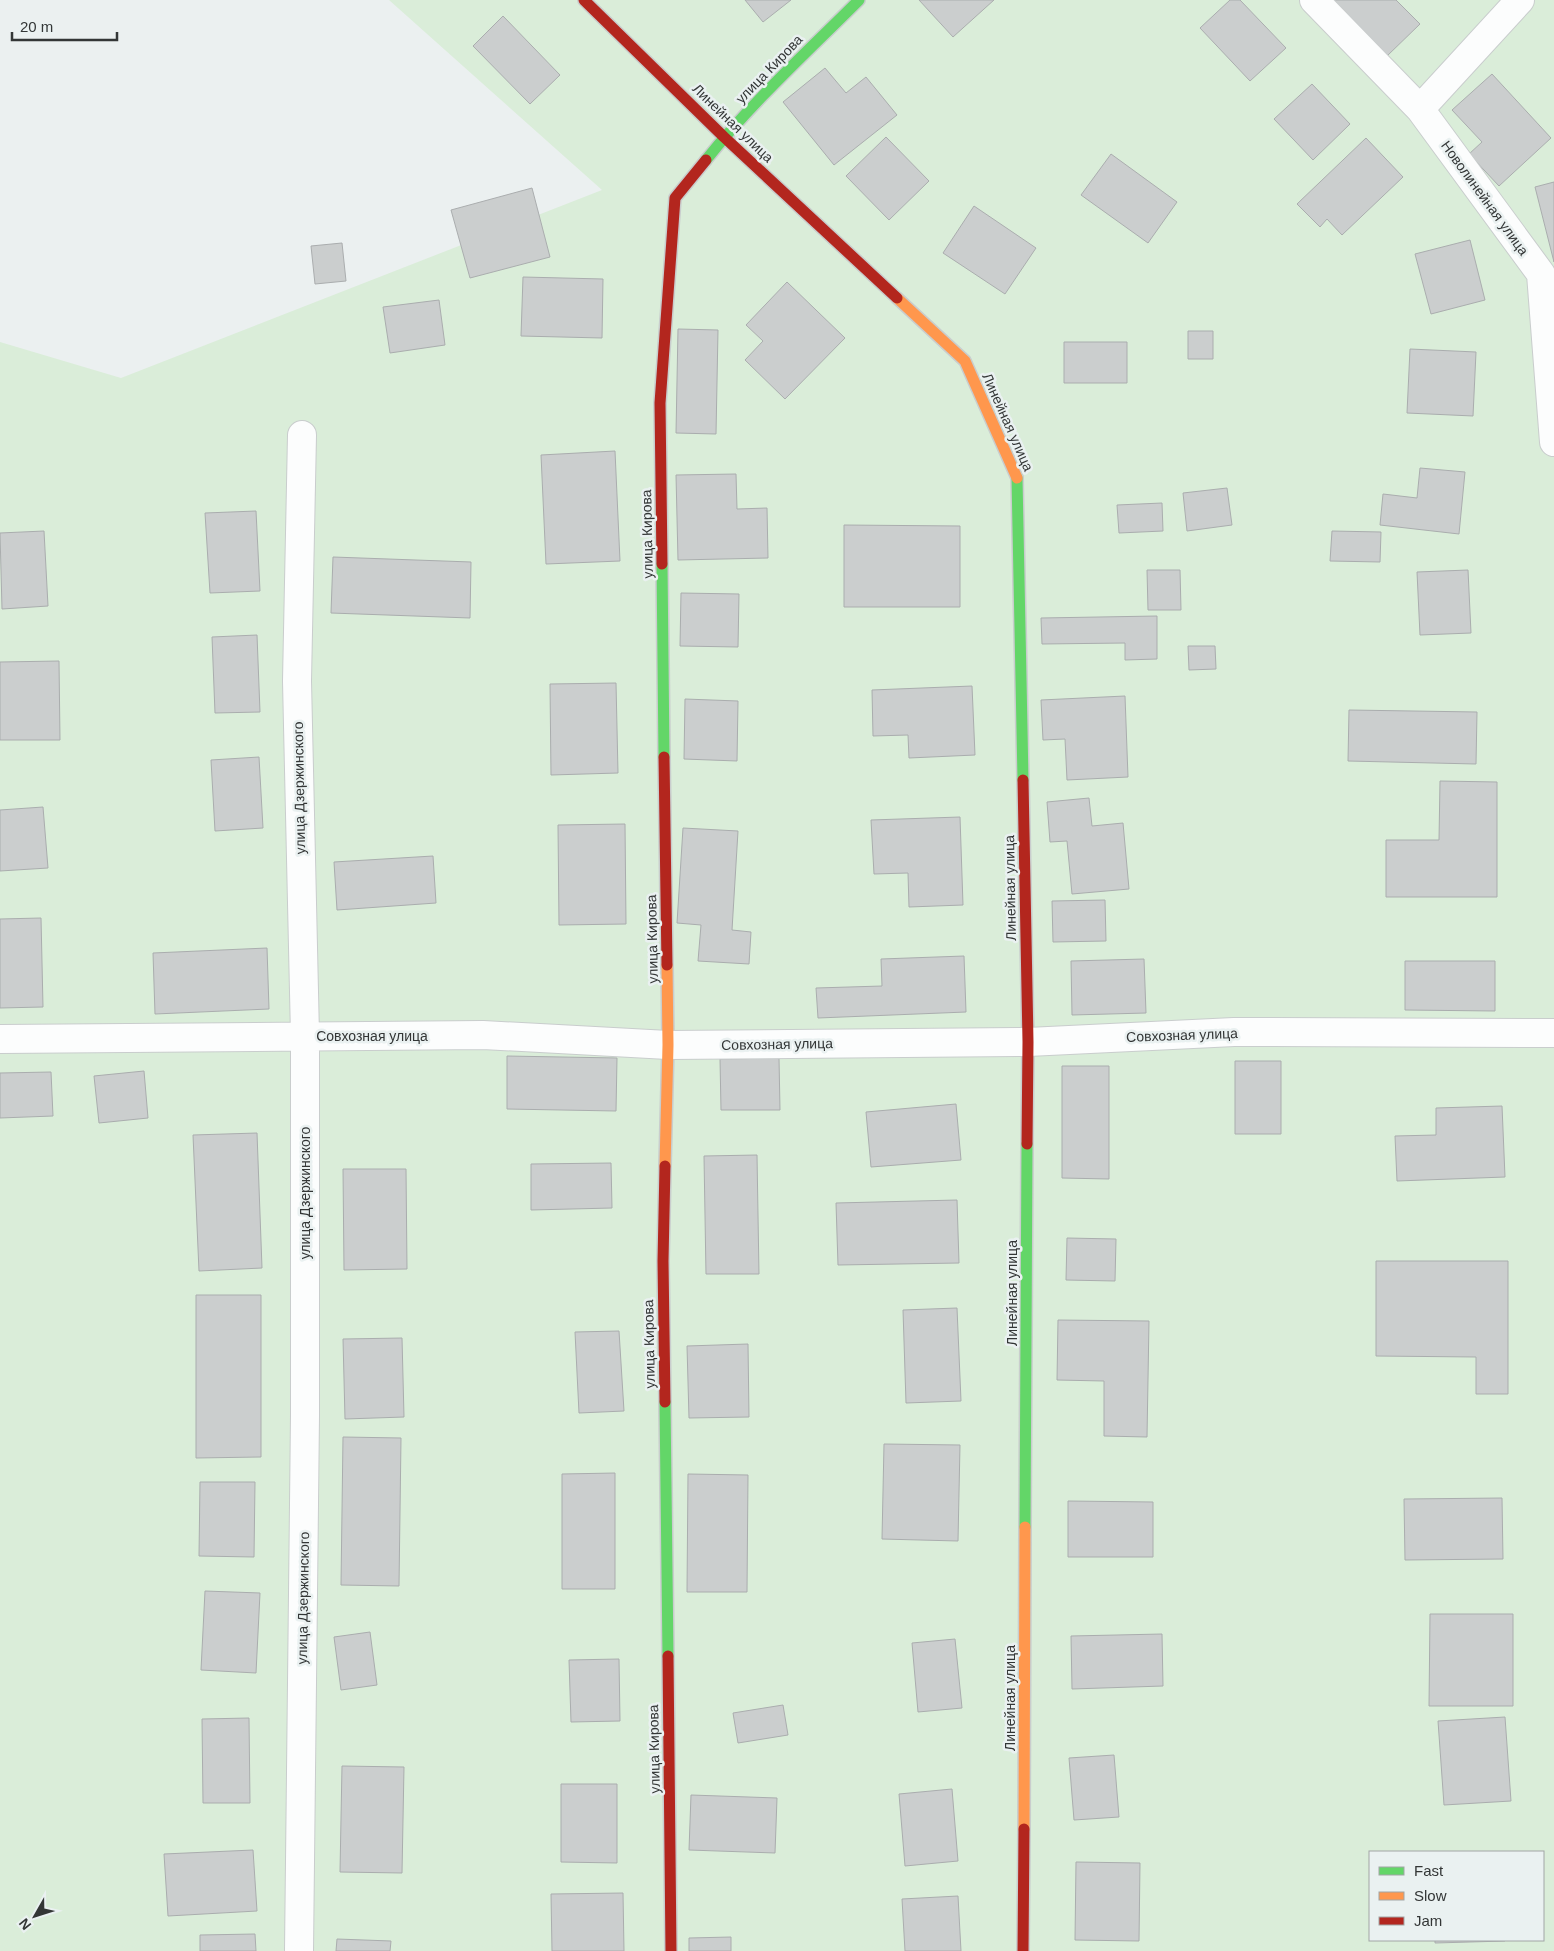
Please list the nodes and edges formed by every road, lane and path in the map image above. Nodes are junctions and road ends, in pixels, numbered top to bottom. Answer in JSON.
{"nodes":[{"id":1,"x":584,"y":0,"type":"edge"},
{"id":2,"x":859,"y":0,"type":"edge"},
{"id":3,"x":1314,"y":0,"type":"edge"},
{"id":4,"x":1520,"y":0,"type":"edge"},
{"id":5,"x":1420,"y":110,"type":"junction"},
{"id":6,"x":724,"y":137,"type":"junction"},
{"id":7,"x":302,"y":435,"type":"dead end"},
{"id":8,"x":1554,"y":442,"type":"edge"},
{"id":9,"x":1554,"y":1033,"type":"edge"},
{"id":10,"x":305,"y":1036,"type":"junction"},
{"id":11,"x":0,"y":1039,"type":"edge"},
{"id":12,"x":1028,"y":1042,"type":"junction"},
{"id":13,"x":668,"y":1045,"type":"junction"},
{"id":14,"x":299,"y":1951,"type":"edge"},
{"id":15,"x":671,"y":1951,"type":"edge"},
{"id":16,"x":1024,"y":1951,"type":"edge"}],
"edges":[{"from":1,"to":6,"type":"street","name":"Линейная улица"},
{"from":2,"to":6,"type":"street","name":"улица Кирова"},
{"from":3,"to":5,"type":"street","name":"Новолинейная улица"},
{"from":4,"to":5,"type":"street"},
{"from":5,"to":8,"type":"street","name":"Новолинейная улица"},
{"from":6,"to":12,"type":"street","name":"Линейная улица"},
{"from":6,"to":13,"type":"street","name":"улица Кирова"},
{"from":7,"to":10,"type":"street","name":"улица Дзержинского"},
{"from":9,"to":12,"type":"street","name":"Совхозная улица"},
{"from":10,"to":11,"type":"street","name":"Совхозная улица"},
{"from":10,"to":13,"type":"street","name":"Совхозная улица"},
{"from":10,"to":14,"type":"street","name":"улица Дзержинского"},
{"from":12,"to":13,"type":"street","name":"Совхозная улица"},
{"from":12,"to":16,"type":"street","name":"Линейная улица"},
{"from":13,"to":15,"type":"street","name":"улица Кирова"}]}
